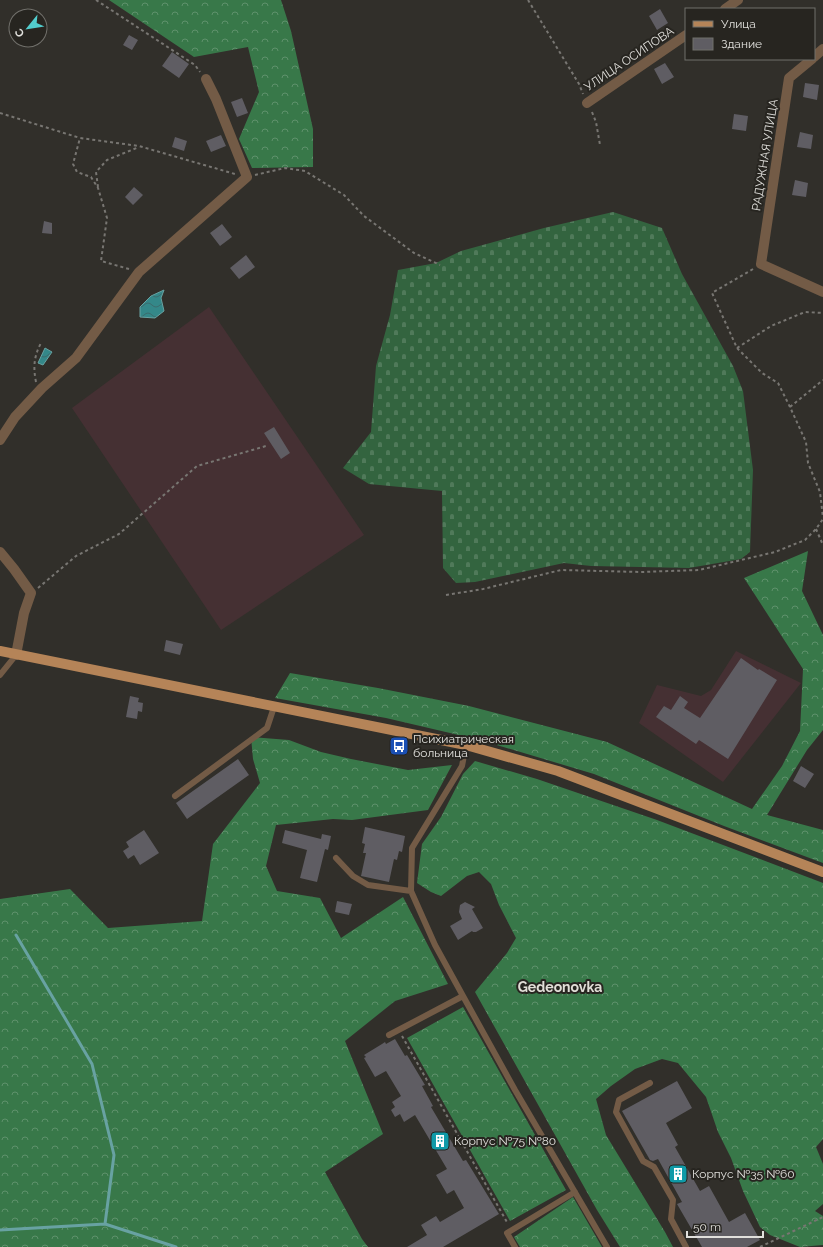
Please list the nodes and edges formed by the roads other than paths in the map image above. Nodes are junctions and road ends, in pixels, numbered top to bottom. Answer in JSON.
{"nodes":[{"id":1,"x":738,"y":0,"type":"edge"},
{"id":2,"x":726,"y":8,"type":"edge"},
{"id":3,"x":685,"y":37,"type":"edge"},
{"id":4,"x":823,"y":49,"type":"edge"},
{"id":5,"x":815,"y":56,"type":"edge"},
{"id":6,"x":811,"y":60,"type":"edge"},
{"id":7,"x":206,"y":79,"type":"road end"},
{"id":8,"x":587,"y":103,"type":"road end"},
{"id":9,"x":823,"y":292,"type":"edge"},
{"id":10,"x":0,"y":440,"type":"edge"},
{"id":11,"x":0,"y":552,"type":"edge"},
{"id":12,"x":0,"y":651,"type":"edge"},
{"id":13,"x":16,"y":655,"type":"junction"},
{"id":14,"x":0,"y":675,"type":"edge"},
{"id":15,"x":274,"y":707,"type":"junction"},
{"id":16,"x":466,"y":746,"type":"junction"},
{"id":17,"x":175,"y":796,"type":"dead end"},
{"id":18,"x":336,"y":858,"type":"dead end"},
{"id":19,"x":823,"y":872,"type":"edge"},
{"id":20,"x":411,"y":891,"type":"junction"},
{"id":21,"x":463,"y":996,"type":"junction"},
{"id":22,"x":390,"y":1035,"type":"dead end"},
{"id":23,"x":650,"y":1083,"type":"dead end"},
{"id":24,"x":575,"y":1192,"type":"junction"},
{"id":25,"x":515,"y":1247,"type":"edge"},
{"id":26,"x":607,"y":1247,"type":"edge"},
{"id":27,"x":686,"y":1247,"type":"edge"}],
"edges":[{"from":1,"to":2,"type":"street"},
{"from":3,"to":8,"type":"street","name":"УЛИЦА ОСИПОВА"},
{"from":4,"to":5,"type":"street"},
{"from":6,"to":9,"type":"street","name":"РАДУЖНАЯ УЛИЦА"},
{"from":7,"to":10,"type":"street"},
{"from":11,"to":13,"type":"street"},
{"from":12,"to":13,"type":"main road"},
{"from":13,"to":14,"type":"lane"},
{"from":13,"to":15,"type":"main road"},
{"from":15,"to":16,"type":"main road"},
{"from":15,"to":17,"type":"lane"},
{"from":16,"to":19,"type":"main road"},
{"from":16,"to":20,"type":"lane"},
{"from":18,"to":20,"type":"lane"},
{"from":20,"to":21,"type":"lane"},
{"from":21,"to":22,"type":"lane"},
{"from":21,"to":24,"type":"lane"},
{"from":23,"to":27,"type":"lane"},
{"from":24,"to":25,"type":"lane"},
{"from":24,"to":26,"type":"lane"}]}
